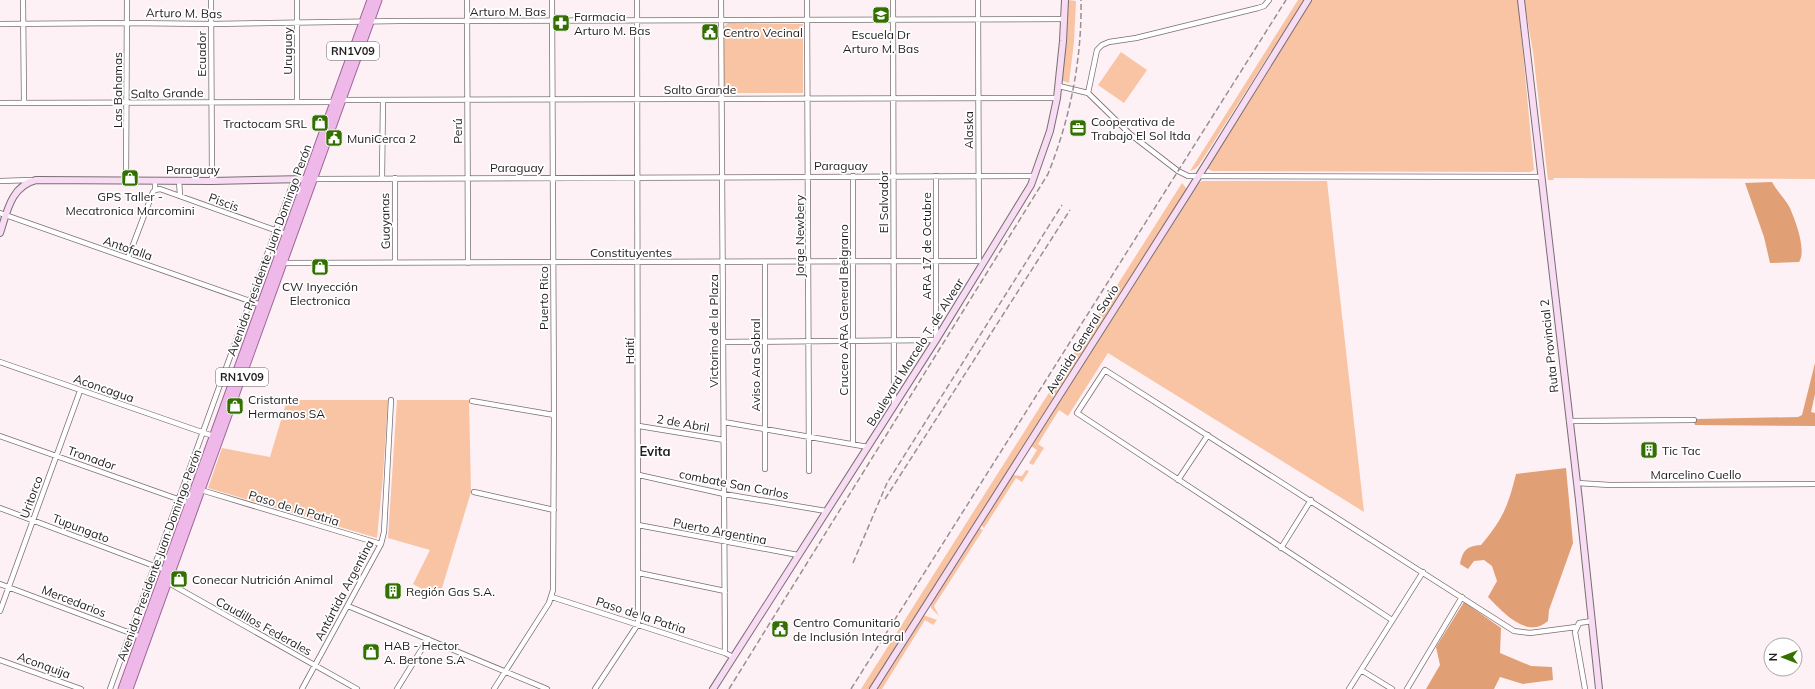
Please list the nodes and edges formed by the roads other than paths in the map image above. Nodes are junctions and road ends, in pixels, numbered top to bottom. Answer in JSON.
{"nodes":[{"id":1,"x":23,"y":0,"type":"edge"},
{"id":2,"x":127,"y":0,"type":"edge"},
{"id":3,"x":211,"y":0,"type":"edge"},
{"id":4,"x":296,"y":0,"type":"edge"},
{"id":5,"x":371,"y":0,"type":"edge"},
{"id":6,"x":378,"y":0,"type":"edge"},
{"id":7,"x":467,"y":0,"type":"edge"},
{"id":8,"x":552,"y":0,"type":"edge"},
{"id":9,"x":637,"y":0,"type":"edge"},
{"id":10,"x":721,"y":0,"type":"edge"},
{"id":11,"x":807,"y":0,"type":"edge"},
{"id":12,"x":893,"y":0,"type":"edge"},
{"id":13,"x":978,"y":0,"type":"edge"},
{"id":14,"x":1065,"y":0,"type":"edge"},
{"id":15,"x":1269,"y":0,"type":"edge"},
{"id":16,"x":1308,"y":0,"type":"edge"},
{"id":17,"x":1521,"y":0,"type":"edge"},
{"id":18,"x":893,"y":18,"type":"junction"},
{"id":19,"x":978,"y":18,"type":"junction"},
{"id":20,"x":1065,"y":19,"type":"junction"},
{"id":21,"x":552,"y":20,"type":"junction"},
{"id":22,"x":637,"y":20,"type":"junction"},
{"id":23,"x":721,"y":20,"type":"junction"},
{"id":24,"x":807,"y":20,"type":"junction"},
{"id":25,"x":467,"y":21,"type":"junction"},
{"id":26,"x":367,"y":22,"type":"junction"},
{"id":27,"x":23,"y":23,"type":"junction"},
{"id":28,"x":127,"y":23,"type":"junction"},
{"id":29,"x":296,"y":23,"type":"junction"},
{"id":30,"x":0,"y":24,"type":"edge"},
{"id":31,"x":211,"y":24,"type":"junction"},
{"id":32,"x":1059,"y":86,"type":"junction"},
{"id":33,"x":1088,"y":93,"type":"junction"},
{"id":34,"x":808,"y":98,"type":"junction"},
{"id":35,"x":893,"y":98,"type":"junction"},
{"id":36,"x":978,"y":98,"type":"junction"},
{"id":37,"x":1057,"y":98,"type":"junction"},
{"id":38,"x":553,"y":99,"type":"junction"},
{"id":39,"x":638,"y":99,"type":"junction"},
{"id":40,"x":722,"y":99,"type":"junction"},
{"id":41,"x":343,"y":100,"type":"junction"},
{"id":42,"x":383,"y":100,"type":"junction"},
{"id":43,"x":467,"y":100,"type":"junction"},
{"id":44,"x":212,"y":102,"type":"junction"},
{"id":45,"x":297,"y":102,"type":"junction"},
{"id":46,"x":335,"y":102,"type":"junction"},
{"id":47,"x":0,"y":103,"type":"edge"},
{"id":48,"x":24,"y":103,"type":"junction"},
{"id":49,"x":127,"y":103,"type":"junction"},
{"id":50,"x":853,"y":176,"type":"junction"},
{"id":51,"x":893,"y":176,"type":"junction"},
{"id":52,"x":936,"y":176,"type":"junction"},
{"id":53,"x":979,"y":176,"type":"junction"},
{"id":54,"x":1035,"y":176,"type":"junction"},
{"id":55,"x":1198,"y":176,"type":"junction"},
{"id":56,"x":638,"y":177,"type":"junction"},
{"id":57,"x":722,"y":177,"type":"junction"},
{"id":58,"x":809,"y":177,"type":"junction"},
{"id":59,"x":1541,"y":177,"type":"junction"},
{"id":60,"x":382,"y":178,"type":"junction"},
{"id":61,"x":395,"y":178,"type":"junction"},
{"id":62,"x":468,"y":178,"type":"junction"},
{"id":63,"x":553,"y":178,"type":"junction"},
{"id":64,"x":310,"y":179,"type":"junction"},
{"id":65,"x":35,"y":180,"type":"junction"},
{"id":66,"x":126,"y":180,"type":"junction"},
{"id":67,"x":155,"y":180,"type":"junction"},
{"id":68,"x":179,"y":180,"type":"junction"},
{"id":69,"x":294,"y":180,"type":"junction"},
{"id":70,"x":0,"y":181,"type":"edge"},
{"id":71,"x":212,"y":181,"type":"junction"},
{"id":72,"x":155,"y":190,"type":"junction"},
{"id":73,"x":180,"y":196,"type":"junction"},
{"id":74,"x":3,"y":214,"type":"edge"},
{"id":75,"x":275,"y":230,"type":"junction"},
{"id":76,"x":0,"y":233,"type":"edge"},
{"id":77,"x":286,"y":234,"type":"junction"},
{"id":78,"x":128,"y":258,"type":"junction"},
{"id":79,"x":809,"y":261,"type":"junction"},
{"id":80,"x":852,"y":261,"type":"junction"},
{"id":81,"x":894,"y":261,"type":"junction"},
{"id":82,"x":936,"y":261,"type":"junction"},
{"id":83,"x":553,"y":262,"type":"junction"},
{"id":84,"x":638,"y":262,"type":"junction"},
{"id":85,"x":723,"y":262,"type":"junction"},
{"id":86,"x":765,"y":262,"type":"junction"},
{"id":87,"x":982,"y":262,"type":"junction"},
{"id":88,"x":283,"y":263,"type":"junction"},
{"id":89,"x":396,"y":263,"type":"junction"},
{"id":90,"x":468,"y":263,"type":"junction"},
{"id":91,"x":250,"y":301,"type":"junction"},
{"id":92,"x":261,"y":305,"type":"junction"},
{"id":93,"x":936,"y":340,"type":"junction"},
{"id":94,"x":809,"y":341,"type":"junction"},
{"id":95,"x":852,"y":341,"type":"junction"},
{"id":96,"x":894,"y":341,"type":"junction"},
{"id":97,"x":723,"y":342,"type":"junction"},
{"id":98,"x":765,"y":342,"type":"junction"},
{"id":99,"x":0,"y":362,"type":"edge"},
{"id":100,"x":80,"y":391,"type":"junction"},
{"id":101,"x":392,"y":400,"type":"dead end"},
{"id":102,"x":472,"y":401,"type":"dead end"},
{"id":103,"x":894,"y":404,"type":"junction"},
{"id":104,"x":554,"y":415,"type":"junction"},
{"id":105,"x":1694,"y":420,"type":"dead end"},
{"id":106,"x":1569,"y":421,"type":"junction"},
{"id":107,"x":724,"y":422,"type":"junction"},
{"id":108,"x":639,"y":426,"type":"junction"},
{"id":109,"x":765,"y":428,"type":"junction"},
{"id":110,"x":202,"y":432,"type":"junction"},
{"id":111,"x":1208,"y":435,"type":"junction"},
{"id":112,"x":0,"y":436,"type":"edge"},
{"id":113,"x":213,"y":436,"type":"junction"},
{"id":114,"x":809,"y":436,"type":"junction"},
{"id":115,"x":724,"y":440,"type":"junction"},
{"id":116,"x":853,"y":444,"type":"junction"},
{"id":117,"x":868,"y":446,"type":"junction"},
{"id":118,"x":57,"y":456,"type":"junction"},
{"id":119,"x":765,"y":469,"type":"dead end"},
{"id":120,"x":809,"y":471,"type":"dead end"},
{"id":121,"x":639,"y":475,"type":"junction"},
{"id":122,"x":1178,"y":480,"type":"junction"},
{"id":123,"x":1577,"y":483,"type":"junction"},
{"id":124,"x":1815,"y":484,"type":"edge"},
{"id":125,"x":201,"y":490,"type":"junction"},
{"id":126,"x":474,"y":492,"type":"dead end"},
{"id":127,"x":724,"y":494,"type":"junction"},
{"id":128,"x":178,"y":499,"type":"junction"},
{"id":129,"x":1311,"y":500,"type":"junction"},
{"id":130,"x":189,"y":503,"type":"junction"},
{"id":131,"x":0,"y":508,"type":"edge"},
{"id":132,"x":554,"y":510,"type":"junction"},
{"id":133,"x":826,"y":511,"type":"junction"},
{"id":134,"x":33,"y":520,"type":"junction"},
{"id":135,"x":638,"y":525,"type":"junction"},
{"id":136,"x":725,"y":542,"type":"junction"},
{"id":137,"x":381,"y":544,"type":"junction"},
{"id":138,"x":1281,"y":548,"type":"junction"},
{"id":139,"x":798,"y":556,"type":"junction"},
{"id":140,"x":154,"y":566,"type":"junction"},
{"id":141,"x":165,"y":570,"type":"junction"},
{"id":142,"x":1423,"y":572,"type":"junction"},
{"id":143,"x":639,"y":573,"type":"junction"},
{"id":144,"x":165,"y":581,"type":"junction"},
{"id":145,"x":0,"y":584,"type":"edge"},
{"id":146,"x":9,"y":587,"type":"junction"},
{"id":147,"x":725,"y":591,"type":"junction"},
{"id":148,"x":552,"y":597,"type":"junction"},
{"id":149,"x":1462,"y":597,"type":"junction"},
{"id":150,"x":348,"y":606,"type":"junction"},
{"id":151,"x":0,"y":611,"type":"edge"},
{"id":152,"x":1392,"y":620,"type":"junction"},
{"id":153,"x":1592,"y":621,"type":"junction"},
{"id":154,"x":638,"y":624,"type":"junction"},
{"id":155,"x":1576,"y":627,"type":"junction"},
{"id":156,"x":130,"y":633,"type":"junction"},
{"id":157,"x":141,"y":637,"type":"junction"},
{"id":158,"x":428,"y":639,"type":"junction"},
{"id":159,"x":725,"y":653,"type":"junction"},
{"id":160,"x":733,"y":657,"type":"junction"},
{"id":161,"x":0,"y":660,"type":"edge"},
{"id":162,"x":315,"y":666,"type":"junction"},
{"id":163,"x":1360,"y":670,"type":"junction"},
{"id":164,"x":506,"y":671,"type":"junction"},
{"id":165,"x":81,"y":689,"type":"edge"},
{"id":166,"x":110,"y":689,"type":"edge"},
{"id":167,"x":122,"y":689,"type":"edge"},
{"id":168,"x":129,"y":689,"type":"edge"},
{"id":169,"x":302,"y":689,"type":"edge"},
{"id":170,"x":357,"y":689,"type":"edge"},
{"id":171,"x":398,"y":689,"type":"edge"},
{"id":172,"x":494,"y":689,"type":"edge"},
{"id":173,"x":547,"y":689,"type":"edge"},
{"id":174,"x":595,"y":689,"type":"edge"},
{"id":175,"x":713,"y":689,"type":"edge"},
{"id":176,"x":873,"y":689,"type":"edge"},
{"id":177,"x":1349,"y":689,"type":"edge"},
{"id":178,"x":1392,"y":689,"type":"edge"},
{"id":179,"x":1407,"y":689,"type":"edge"},
{"id":180,"x":1585,"y":689,"type":"edge"},
{"id":181,"x":1599,"y":689,"type":"edge"}],
"edges":[{"from":1,"to":27,"type":"street"},
{"from":2,"to":28,"type":"street","name":"Las Bahamas"},
{"from":3,"to":31,"type":"street","name":"Ecuador"},
{"from":4,"to":29,"type":"street","name":"Uruguay"},
{"from":5,"to":26,"type":"main road","name":"Avenida Presidente Juan Domingo Perón","number":"RN1V09"},
{"from":6,"to":26,"type":"main road","name":"Avenida Presidente Juan Domingo Perón","number":"RN1V09"},
{"from":7,"to":25,"type":"street","name":"Perú"},
{"from":8,"to":21,"type":"street","name":"Puerto Rico"},
{"from":9,"to":22,"type":"street","name":"Haití"},
{"from":10,"to":23,"type":"street","name":"Victorino de la Plaza"},
{"from":11,"to":24,"type":"street","name":"Jorge Newbery"},
{"from":12,"to":18,"type":"street","name":"El Salvador"},
{"from":13,"to":19,"type":"street","name":"Alaska"},
{"from":14,"to":20,"type":"main road","name":"Boulevard Marcelo T. de Alvear"},
{"from":15,"to":33,"type":"street"},
{"from":16,"to":55,"type":"main road","name":"Avenida General Savio"},
{"from":17,"to":59,"type":"main road","name":"Ruta Provincial 2"},
{"from":18,"to":19,"type":"street","name":"Arturo M. Bas"},
{"from":18,"to":24,"type":"street","name":"Arturo M. Bas"},
{"from":18,"to":35,"type":"street","name":"El Salvador"},
{"from":19,"to":20,"type":"street","name":"Arturo M. Bas"},
{"from":19,"to":36,"type":"street","name":"Alaska"},
{"from":20,"to":32,"type":"main road","name":"Boulevard Marcelo T. de Alvear"},
{"from":21,"to":22,"type":"street","name":"Arturo M. Bas"},
{"from":21,"to":25,"type":"street","name":"Arturo M. Bas"},
{"from":21,"to":38,"type":"street","name":"Puerto Rico"},
{"from":22,"to":23,"type":"street","name":"Arturo M. Bas"},
{"from":22,"to":39,"type":"street","name":"Haití"},
{"from":23,"to":24,"type":"street","name":"Arturo M. Bas"},
{"from":23,"to":40,"type":"street","name":"Victorino de la Plaza"},
{"from":24,"to":34,"type":"street","name":"Jorge Newbery"},
{"from":25,"to":26,"type":"street","name":"Arturo M. Bas"},
{"from":25,"to":43,"type":"street","name":"Perú"},
{"from":26,"to":29,"type":"street","name":"Arturo M. Bas"},
{"from":26,"to":41,"type":"main road","name":"Avenida Presidente Juan Domingo Perón","number":"RN1V09"},
{"from":26,"to":46,"type":"main road","name":"Avenida Presidente Juan Domingo Perón","number":"RN1V09"},
{"from":27,"to":28,"type":"street","name":"Arturo M. Bas"},
{"from":27,"to":30,"type":"street","name":"Arturo M. Bas"},
{"from":27,"to":48,"type":"street"},
{"from":28,"to":31,"type":"street","name":"Arturo M. Bas"},
{"from":28,"to":49,"type":"street","name":"Las Bahamas"},
{"from":29,"to":31,"type":"street","name":"Arturo M. Bas"},
{"from":29,"to":45,"type":"street","name":"Uruguay"},
{"from":31,"to":44,"type":"street","name":"Ecuador"},
{"from":32,"to":33,"type":"street"},
{"from":32,"to":37,"type":"main road","name":"Boulevard Marcelo T. de Alvear"},
{"from":33,"to":55,"type":"street"},
{"from":34,"to":35,"type":"street","name":"Salto Grande"},
{"from":34,"to":40,"type":"street","name":"Salto Grande"},
{"from":34,"to":58,"type":"street","name":"Jorge Newbery"},
{"from":35,"to":36,"type":"street","name":"Salto Grande"},
{"from":35,"to":51,"type":"street","name":"El Salvador"},
{"from":36,"to":37,"type":"street","name":"Salto Grande"},
{"from":36,"to":53,"type":"street","name":"Alaska"},
{"from":37,"to":54,"type":"main road","name":"Boulevard Marcelo T. de Alvear"},
{"from":38,"to":39,"type":"street","name":"Salto Grande"},
{"from":38,"to":43,"type":"street","name":"Salto Grande"},
{"from":38,"to":63,"type":"street","name":"Puerto Rico"},
{"from":39,"to":40,"type":"street","name":"Salto Grande"},
{"from":39,"to":56,"type":"street","name":"Haití"},
{"from":40,"to":57,"type":"street","name":"Victorino de la Plaza"},
{"from":41,"to":42,"type":"street","name":"Salto Grande"},
{"from":41,"to":64,"type":"main road","name":"Avenida Presidente Juan Domingo Perón","number":"RN1V09"},
{"from":42,"to":43,"type":"street","name":"Salto Grande"},
{"from":42,"to":60,"type":"street","name":"Guayanas"},
{"from":43,"to":62,"type":"street","name":"Perú"},
{"from":44,"to":45,"type":"street","name":"Salto Grande"},
{"from":44,"to":49,"type":"street","name":"Salto Grande"},
{"from":44,"to":71,"type":"street","name":"Ecuador"},
{"from":45,"to":46,"type":"street","name":"Salto Grande"},
{"from":46,"to":64,"type":"main road","name":"Avenida Presidente Juan Domingo Perón","number":"RN1V09"},
{"from":47,"to":48,"type":"street","name":"Salto Grande"},
{"from":48,"to":49,"type":"street","name":"Salto Grande"},
{"from":49,"to":66,"type":"street","name":"Las Bahamas"},
{"from":50,"to":51,"type":"street","name":"Paraguay"},
{"from":50,"to":58,"type":"street","name":"Paraguay"},
{"from":50,"to":80,"type":"street","name":"Crucero ARA General Belgrano"},
{"from":51,"to":52,"type":"street","name":"Paraguay"},
{"from":51,"to":81,"type":"street","name":"El Salvador"},
{"from":52,"to":53,"type":"street","name":"Paraguay"},
{"from":52,"to":82,"type":"street","name":"ARA 17 de Octubre"},
{"from":53,"to":54,"type":"street","name":"Paraguay"},
{"from":53,"to":87,"type":"street","name":"Alaska"},
{"from":54,"to":87,"type":"main road","name":"Boulevard Marcelo T. de Alvear"},
{"from":55,"to":59,"type":"street"},
{"from":55,"to":176,"type":"main road","name":"Avenida General Savio"},
{"from":56,"to":57,"type":"street","name":"Paraguay"},
{"from":56,"to":63,"type":"street","name":"Paraguay"},
{"from":56,"to":84,"type":"street","name":"Haití"},
{"from":57,"to":58,"type":"street","name":"Paraguay"},
{"from":57,"to":85,"type":"street","name":"Victorino de la Plaza"},
{"from":58,"to":79,"type":"street","name":"Jorge Newbery"},
{"from":59,"to":106,"type":"main road","name":"Ruta Provincial 2"},
{"from":60,"to":61,"type":"street","name":"Paraguay"},
{"from":60,"to":64,"type":"street","name":"Paraguay"},
{"from":61,"to":62,"type":"street","name":"Paraguay"},
{"from":61,"to":89,"type":"street","name":"Guayanas"},
{"from":62,"to":63,"type":"street","name":"Paraguay"},
{"from":62,"to":90,"type":"street","name":"Perú"},
{"from":63,"to":83,"type":"street","name":"Puerto Rico"},
{"from":64,"to":69,"type":"main road","name":"Paraguay"},
{"from":64,"to":77,"type":"main road","name":"Avenida Presidente Juan Domingo Perón","number":"RN1V09"},
{"from":64,"to":88,"type":"main road","name":"Avenida Presidente Juan Domingo Perón","number":"RN1V09"},
{"from":65,"to":66,"type":"main road","name":"Paraguay"},
{"from":65,"to":70,"type":"street","name":"Paraguay"},
{"from":65,"to":74,"type":"main road"},
{"from":66,"to":67,"type":"main road","name":"Paraguay"},
{"from":67,"to":68,"type":"main road","name":"Paraguay"},
{"from":67,"to":72,"type":"street"},
{"from":68,"to":71,"type":"main road","name":"Paraguay"},
{"from":68,"to":73,"type":"street"},
{"from":69,"to":71,"type":"main road","name":"Paraguay"},
{"from":69,"to":75,"type":"street","name":"Avenida Presidente Juan Domingo Perón"},
{"from":72,"to":73,"type":"street","name":"Piscis"},
{"from":72,"to":78,"type":"street"},
{"from":73,"to":75,"type":"street","name":"Piscis"},
{"from":74,"to":76,"type":"main road"},
{"from":74,"to":78,"type":"street","name":"Antofalla"},
{"from":75,"to":77,"type":"street","name":"Piscis"},
{"from":75,"to":91,"type":"street","name":"Avenida Presidente Juan Domingo Perón"},
{"from":77,"to":92,"type":"main road","name":"Avenida Presidente Juan Domingo Perón","number":"RN1V09"},
{"from":78,"to":91,"type":"street","name":"Antofalla"},
{"from":79,"to":80,"type":"street","name":"Constituyentes"},
{"from":79,"to":86,"type":"street","name":"Constituyentes"},
{"from":79,"to":94,"type":"street","name":"Jorge Newbery"},
{"from":80,"to":81,"type":"street","name":"Constituyentes"},
{"from":80,"to":95,"type":"street","name":"Crucero ARA General Belgrano"},
{"from":81,"to":82,"type":"street","name":"Constituyentes"},
{"from":81,"to":96,"type":"street","name":"El Salvador"},
{"from":82,"to":87,"type":"street","name":"Constituyentes"},
{"from":82,"to":93,"type":"street","name":"ARA 17 de Octubre"},
{"from":83,"to":84,"type":"street","name":"Constituyentes"},
{"from":83,"to":90,"type":"street","name":"Constituyentes"},
{"from":83,"to":104,"type":"street","name":"Puerto Rico"},
{"from":84,"to":85,"type":"street","name":"Constituyentes"},
{"from":84,"to":108,"type":"street","name":"Haití"},
{"from":85,"to":86,"type":"street","name":"Constituyentes"},
{"from":85,"to":97,"type":"street","name":"Victorino de la Plaza"},
{"from":86,"to":98,"type":"street","name":"Aviso Ara Sobral"},
{"from":87,"to":93,"type":"main road","name":"Boulevard Marcelo T. de Alvear"},
{"from":88,"to":89,"type":"street","name":"Constituyentes"},
{"from":88,"to":125,"type":"main road","name":"Avenida Presidente Juan Domingo Perón","number":"RN1V09"},
{"from":89,"to":90,"type":"street","name":"Constituyentes"},
{"from":91,"to":92,"type":"street","name":"Antofalla"},
{"from":91,"to":110,"type":"street","name":"Avenida Presidente Juan Domingo Perón"},
{"from":92,"to":113,"type":"main road","name":"Avenida Presidente Juan Domingo Perón","number":"RN1V09"},
{"from":93,"to":96,"type":"street"},
{"from":93,"to":103,"type":"main road","name":"Boulevard Marcelo T. de Alvear"},
{"from":94,"to":95,"type":"street"},
{"from":94,"to":98,"type":"street"},
{"from":94,"to":114,"type":"street","name":"Jorge Newbery"},
{"from":95,"to":96,"type":"street"},
{"from":95,"to":116,"type":"street","name":"Crucero ARA General Belgrano"},
{"from":96,"to":103,"type":"street","name":"El Salvador"},
{"from":97,"to":98,"type":"street"},
{"from":97,"to":107,"type":"street","name":"Victorino de la Plaza"},
{"from":98,"to":109,"type":"street","name":"Aviso Ara Sobral"},
{"from":99,"to":100,"type":"street","name":"Aconcagua"},
{"from":100,"to":110,"type":"street","name":"Aconcagua"},
{"from":100,"to":118,"type":"street","name":"Uritorco"},
{"from":101,"to":137,"type":"street","name":"Antártida Argentina"},
{"from":102,"to":104,"type":"street"},
{"from":103,"to":117,"type":"main road","name":"Boulevard Marcelo T. de Alvear"},
{"from":104,"to":132,"type":"street","name":"Puerto Rico"},
{"from":105,"to":106,"type":"street"},
{"from":106,"to":123,"type":"main road","name":"Ruta Provincial 2"},
{"from":107,"to":109,"type":"street"},
{"from":107,"to":115,"type":"street","name":"Victorino de la Plaza"},
{"from":108,"to":115,"type":"street","name":"2 de Abril"},
{"from":108,"to":121,"type":"street","name":"Haití"},
{"from":109,"to":114,"type":"street"},
{"from":109,"to":119,"type":"street","name":"Aviso Ara Sobral"},
{"from":110,"to":113,"type":"street","name":"Aconcagua"},
{"from":110,"to":128,"type":"street","name":"Avenida Presidente Juan Domingo Perón"},
{"from":111,"to":122,"type":"street"},
{"from":111,"to":122,"type":"street"},
{"from":111,"to":129,"type":"street"},
{"from":112,"to":118,"type":"street","name":"Tronador"},
{"from":113,"to":130,"type":"main road","name":"Avenida Presidente Juan Domingo Perón","number":"RN1V09"},
{"from":114,"to":116,"type":"street"},
{"from":114,"to":120,"type":"street","name":"Jorge Newbery"},
{"from":115,"to":127,"type":"street","name":"Victorino de la Plaza"},
{"from":116,"to":117,"type":"street"},
{"from":117,"to":133,"type":"main road","name":"Boulevard Marcelo T. de Alvear"},
{"from":118,"to":128,"type":"street","name":"Tronador"},
{"from":118,"to":134,"type":"street","name":"Uritorco"},
{"from":121,"to":127,"type":"street","name":"combate San Carlos"},
{"from":121,"to":135,"type":"street","name":"Haití"},
{"from":122,"to":138,"type":"street"},
{"from":123,"to":124,"type":"street","name":"Marcelino Cuello"},
{"from":123,"to":153,"type":"main road","name":"Ruta Provincial 2"},
{"from":125,"to":137,"type":"street","name":"Paso de la Patria"},
{"from":125,"to":144,"type":"main road","name":"Avenida Presidente Juan Domingo Perón","number":"RN1V09"},
{"from":126,"to":132,"type":"street"},
{"from":127,"to":133,"type":"street","name":"combate San Carlos"},
{"from":127,"to":136,"type":"street","name":"Victorino de la Plaza"},
{"from":128,"to":130,"type":"street","name":"Tronador"},
{"from":128,"to":140,"type":"street","name":"Avenida Presidente Juan Domingo Perón"},
{"from":129,"to":138,"type":"street"},
{"from":129,"to":142,"type":"street"},
{"from":130,"to":141,"type":"main road","name":"Avenida Presidente Juan Domingo Perón","number":"RN1V09"},
{"from":131,"to":134,"type":"street","name":"Tupungato"},
{"from":132,"to":148,"type":"street","name":"Puerto Rico"},
{"from":133,"to":139,"type":"main road","name":"Boulevard Marcelo T. de Alvear"},
{"from":134,"to":140,"type":"street","name":"Tupungato"},
{"from":134,"to":146,"type":"street","name":"Uritorco"},
{"from":135,"to":136,"type":"street","name":"Puerto Argentina"},
{"from":135,"to":143,"type":"street","name":"Haití"},
{"from":136,"to":139,"type":"street","name":"Puerto Argentina"},
{"from":136,"to":147,"type":"street","name":"Victorino de la Plaza"},
{"from":137,"to":150,"type":"street","name":"Antártida Argentina"},
{"from":138,"to":152,"type":"street"},
{"from":139,"to":160,"type":"main road","name":"Boulevard Marcelo T. de Alvear"},
{"from":140,"to":141,"type":"street","name":"Tupungato"},
{"from":140,"to":156,"type":"street","name":"Avenida Presidente Juan Domingo Perón"},
{"from":141,"to":144,"type":"main road","name":"Avenida Presidente Juan Domingo Perón","number":"RN1V09"},
{"from":142,"to":149,"type":"street"},
{"from":142,"to":152,"type":"street"},
{"from":143,"to":147,"type":"street"},
{"from":143,"to":154,"type":"street","name":"Haití"},
{"from":144,"to":157,"type":"main road","name":"Avenida Presidente Juan Domingo Perón","number":"RN1V09"},
{"from":144,"to":162,"type":"street","name":"Caudillos Federales"},
{"from":144,"to":168,"type":"main road","name":"Avenida Presidente Juan Domingo Perón","number":"RN1V09"},
{"from":145,"to":146,"type":"street","name":"Mercedarios"},
{"from":146,"to":151,"type":"street","name":"Uritorco"},
{"from":146,"to":156,"type":"street","name":"Mercedarios"},
{"from":147,"to":159,"type":"street","name":"Victorino de la Plaza"},
{"from":148,"to":154,"type":"street","name":"Paso de la Patria"},
{"from":148,"to":164,"type":"street"},
{"from":149,"to":155,"type":"street"},
{"from":149,"to":179,"type":"street"},
{"from":150,"to":158,"type":"street"},
{"from":150,"to":162,"type":"street","name":"Antártida Argentina"},
{"from":152,"to":163,"type":"street"},
{"from":153,"to":155,"type":"street"},
{"from":153,"to":181,"type":"main road","name":"Ruta Provincial 2"},
{"from":154,"to":159,"type":"street","name":"Paso de la Patria"},
{"from":154,"to":174,"type":"street"},
{"from":155,"to":180,"type":"street"},
{"from":156,"to":157,"type":"street","name":"Mercedarios"},
{"from":156,"to":166,"type":"street","name":"Avenida Presidente Juan Domingo Perón"},
{"from":157,"to":167,"type":"main road","name":"Avenida Presidente Juan Domingo Perón","number":"RN1V09"},
{"from":158,"to":164,"type":"street"},
{"from":158,"to":171,"type":"street"},
{"from":159,"to":160,"type":"street"},
{"from":160,"to":175,"type":"main road","name":"Boulevard Marcelo T. de Alvear"},
{"from":161,"to":165,"type":"street","name":"Aconquija"},
{"from":162,"to":169,"type":"street","name":"Antártida Argentina"},
{"from":162,"to":170,"type":"street","name":"Caudillos Federales"},
{"from":163,"to":177,"type":"street"},
{"from":163,"to":178,"type":"street"},
{"from":164,"to":172,"type":"street"},
{"from":164,"to":173,"type":"street"}]}
